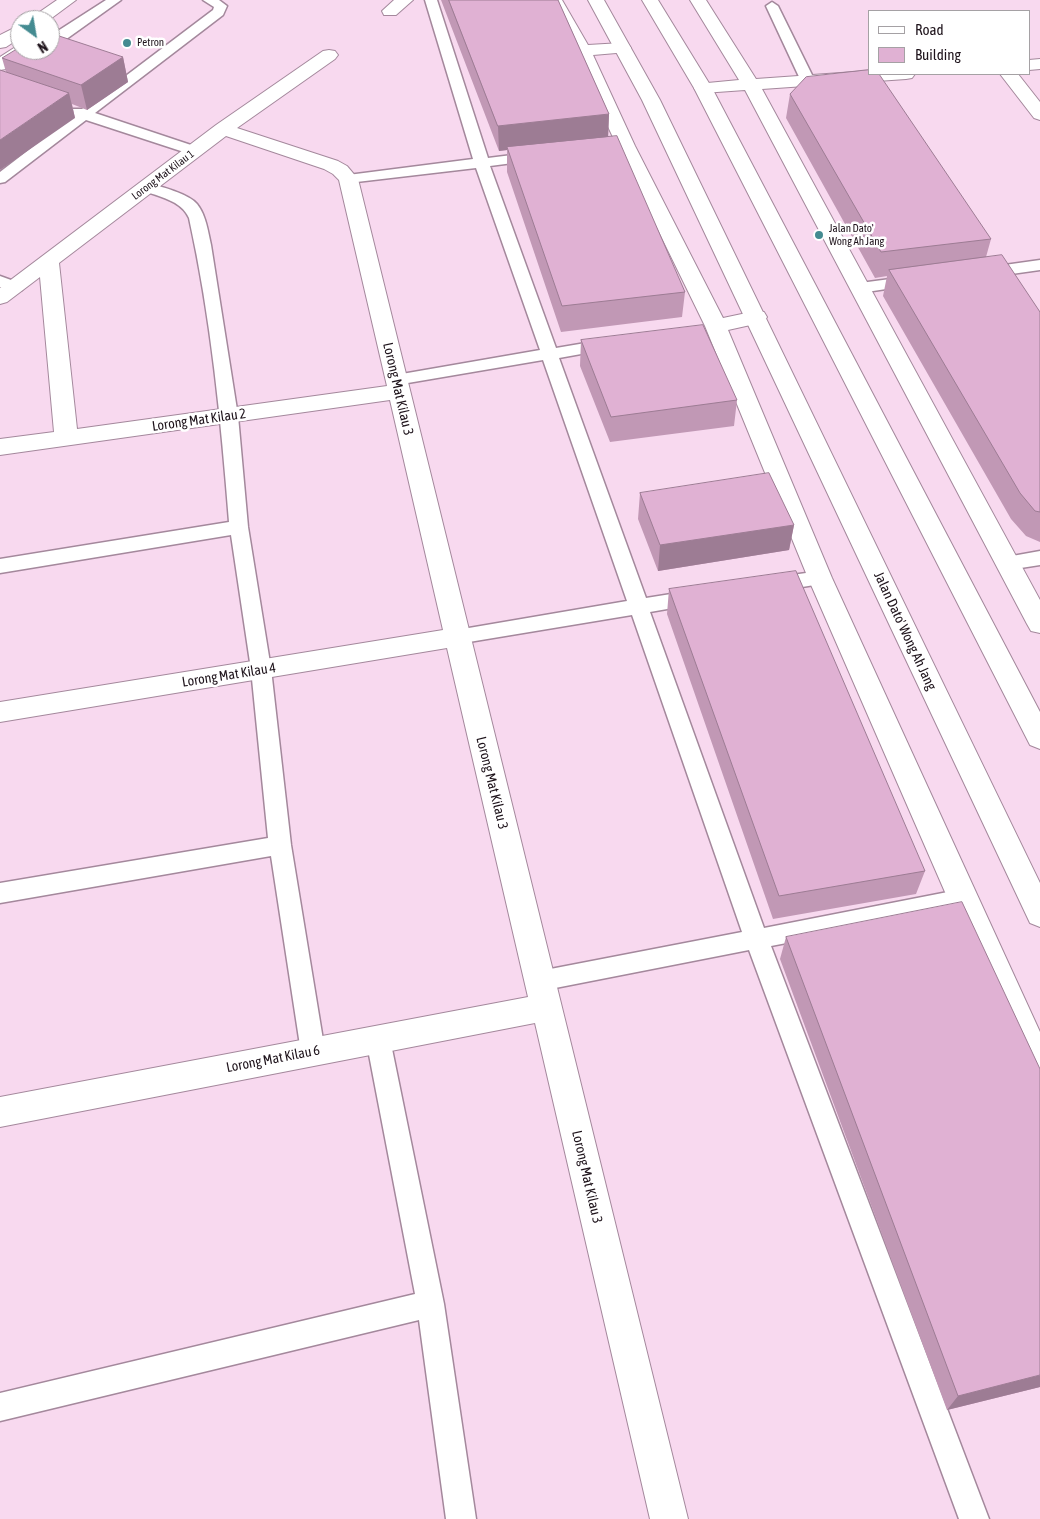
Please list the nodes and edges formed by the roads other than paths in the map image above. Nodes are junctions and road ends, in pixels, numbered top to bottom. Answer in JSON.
{"nodes":[{"id":1,"x":68,"y":0,"type":"edge"},
{"id":2,"x":115,"y":0,"type":"edge"},
{"id":3,"x":209,"y":0,"type":"edge"},
{"id":4,"x":405,"y":0,"type":"edge"},
{"id":5,"x":431,"y":0,"type":"edge"},
{"id":6,"x":554,"y":0,"type":"edge"},
{"id":7,"x":596,"y":0,"type":"edge"},
{"id":8,"x":650,"y":0,"type":"edge"},
{"id":9,"x":698,"y":0,"type":"edge"},
{"id":10,"x":772,"y":6,"type":"dead end"},
{"id":11,"x":52,"y":10,"type":"edge"},
{"id":12,"x":390,"y":11,"type":"dead end"},
{"id":13,"x":60,"y":37,"type":"edge"},
{"id":14,"x":622,"y":48,"type":"junction"},
{"id":15,"x":582,"y":51,"type":"junction"},
{"id":16,"x":329,"y":55,"type":"dead end"},
{"id":17,"x":887,"y":75,"type":"edge"},
{"id":18,"x":1010,"y":75,"type":"edge"},
{"id":19,"x":868,"y":76,"type":"junction"},
{"id":20,"x":808,"y":81,"type":"junction"},
{"id":21,"x":751,"y":85,"type":"junction"},
{"id":22,"x":703,"y":88,"type":"junction"},
{"id":23,"x":878,"y":93,"type":"edge"},
{"id":24,"x":60,"y":106,"type":"edge"},
{"id":25,"x":1040,"y":114,"type":"edge"},
{"id":26,"x":86,"y":115,"type":"junction"},
{"id":27,"x":223,"y":129,"type":"junction"},
{"id":28,"x":195,"y":150,"type":"junction"},
{"id":29,"x":549,"y":155,"type":"edge"},
{"id":30,"x":482,"y":163,"type":"junction"},
{"id":31,"x":0,"y":179,"type":"edge"},
{"id":32,"x":348,"y":179,"type":"junction"},
{"id":33,"x":147,"y":187,"type":"junction"},
{"id":34,"x":988,"y":254,"type":"edge"},
{"id":35,"x":49,"y":261,"type":"junction"},
{"id":36,"x":1040,"y":265,"type":"edge"},
{"id":37,"x":999,"y":271,"type":"junction"},
{"id":38,"x":969,"y":274,"type":"edge"},
{"id":39,"x":929,"y":279,"type":"edge"},
{"id":40,"x":8,"y":284,"type":"edge"},
{"id":41,"x":1009,"y":286,"type":"edge"},
{"id":42,"x":860,"y":288,"type":"junction"},
{"id":43,"x":0,"y":298,"type":"edge"},
{"id":44,"x":756,"y":317,"type":"junction"},
{"id":45,"x":706,"y":328,"type":"junction"},
{"id":46,"x":628,"y":341,"type":"edge"},
{"id":47,"x":550,"y":354,"type":"junction"},
{"id":48,"x":397,"y":386,"type":"junction"},
{"id":49,"x":229,"y":416,"type":"junction"},
{"id":50,"x":66,"y":438,"type":"junction"},
{"id":51,"x":0,"y":447,"type":"edge"},
{"id":52,"x":239,"y":527,"type":"junction"},
{"id":53,"x":1040,"y":558,"type":"edge"},
{"id":54,"x":1008,"y":563,"type":"junction"},
{"id":55,"x":0,"y":566,"type":"edge"},
{"id":56,"x":820,"y":578,"type":"junction"},
{"id":57,"x":754,"y":588,"type":"edge"},
{"id":58,"x":716,"y":594,"type":"edge"},
{"id":59,"x":640,"y":605,"type":"junction"},
{"id":60,"x":1040,"y":624,"type":"edge"},
{"id":61,"x":457,"y":637,"type":"junction"},
{"id":62,"x":261,"y":669,"type":"junction"},
{"id":63,"x":0,"y":712,"type":"edge"},
{"id":64,"x":1040,"y":738,"type":"edge"},
{"id":65,"x":280,"y":845,"type":"junction"},
{"id":66,"x":0,"y":893,"type":"edge"},
{"id":67,"x":963,"y":899,"type":"junction"},
{"id":68,"x":1040,"y":914,"type":"edge"},
{"id":69,"x":756,"y":938,"type":"junction"},
{"id":70,"x":543,"y":994,"type":"junction"},
{"id":71,"x":378,"y":1039,"type":"junction"},
{"id":72,"x":313,"y":1052,"type":"junction"},
{"id":73,"x":1040,"y":1066,"type":"edge"},
{"id":74,"x":0,"y":1112,"type":"edge"},
{"id":75,"x":430,"y":1304,"type":"junction"},
{"id":76,"x":0,"y":1407,"type":"edge"},
{"id":77,"x":461,"y":1519,"type":"edge"},
{"id":78,"x":669,"y":1519,"type":"edge"},
{"id":79,"x":974,"y":1519,"type":"edge"}],
"edges":[{"from":1,"to":11,"type":"main road"},
{"from":2,"to":13,"type":"lane"},
{"from":3,"to":26,"type":"lane"},
{"from":4,"to":12,"type":"main road"},
{"from":5,"to":30,"type":"lane"},
{"from":6,"to":15,"type":"main road"},
{"from":7,"to":14,"type":"main road","name":"Jalan Dato' Wong Ah Jang"},
{"from":8,"to":22,"type":"main road"},
{"from":9,"to":21,"type":"main road"},
{"from":10,"to":20,"type":"lane"},
{"from":14,"to":15,"type":"main road"},
{"from":14,"to":44,"type":"main road","name":"Jalan Dato' Wong Ah Jang"},
{"from":15,"to":45,"type":"main road"},
{"from":16,"to":27,"type":"main road","name":"Lorong Mat Kilau 1"},
{"from":17,"to":19,"type":"main road"},
{"from":18,"to":25,"type":"main road"},
{"from":19,"to":20,"type":"main road"},
{"from":19,"to":23,"type":"lane"},
{"from":20,"to":21,"type":"main road"},
{"from":21,"to":22,"type":"main road"},
{"from":21,"to":42,"type":"main road"},
{"from":22,"to":64,"type":"main road"},
{"from":24,"to":26,"type":"lane"},
{"from":26,"to":28,"type":"lane"},
{"from":26,"to":31,"type":"lane"},
{"from":27,"to":28,"type":"main road","name":"Lorong Mat Kilau 1"},
{"from":27,"to":32,"type":"main road"},
{"from":28,"to":33,"type":"main road","name":"Lorong Mat Kilau 1"},
{"from":29,"to":30,"type":"lane"},
{"from":30,"to":32,"type":"lane"},
{"from":30,"to":47,"type":"lane"},
{"from":32,"to":48,"type":"main road","name":"Lorong Mat Kilau 3"},
{"from":33,"to":35,"type":"main road","name":"Lorong Mat Kilau 1"},
{"from":33,"to":49,"type":"lane"},
{"from":34,"to":37,"type":"lane"},
{"from":35,"to":40,"type":"main road","name":"Lorong Mat Kilau 1"},
{"from":35,"to":50,"type":"main road"},
{"from":36,"to":37,"type":"lane"},
{"from":37,"to":38,"type":"lane"},
{"from":37,"to":41,"type":"lane"},
{"from":39,"to":42,"type":"lane"},
{"from":40,"to":43,"type":"main road","name":"Lorong Mat Kilau 1"},
{"from":42,"to":54,"type":"main road"},
{"from":44,"to":45,"type":"main road"},
{"from":44,"to":68,"type":"main road","name":"Jalan Dato' Wong Ah Jang"},
{"from":45,"to":56,"type":"main road"},
{"from":46,"to":47,"type":"lane"},
{"from":47,"to":48,"type":"lane"},
{"from":47,"to":59,"type":"lane"},
{"from":48,"to":49,"type":"main road","name":"Lorong Mat Kilau 2"},
{"from":48,"to":61,"type":"main road","name":"Lorong Mat Kilau 3"},
{"from":49,"to":50,"type":"main road","name":"Lorong Mat Kilau 2"},
{"from":49,"to":52,"type":"lane"},
{"from":50,"to":51,"type":"main road","name":"Lorong Mat Kilau 2"},
{"from":52,"to":55,"type":"lane"},
{"from":52,"to":62,"type":"lane"},
{"from":53,"to":54,"type":"lane"},
{"from":54,"to":60,"type":"main road"},
{"from":56,"to":57,"type":"lane"},
{"from":56,"to":67,"type":"main road"},
{"from":58,"to":59,"type":"lane"},
{"from":59,"to":61,"type":"lane"},
{"from":59,"to":69,"type":"lane"},
{"from":61,"to":62,"type":"main road","name":"Lorong Mat Kilau 4"},
{"from":61,"to":70,"type":"main road","name":"Lorong Mat Kilau 3"},
{"from":62,"to":63,"type":"main road","name":"Lorong Mat Kilau 4"},
{"from":62,"to":65,"type":"lane"},
{"from":65,"to":66,"type":"lane"},
{"from":65,"to":72,"type":"lane"},
{"from":67,"to":69,"type":"lane"},
{"from":67,"to":73,"type":"main road"},
{"from":69,"to":70,"type":"lane"},
{"from":69,"to":79,"type":"lane"},
{"from":70,"to":71,"type":"main road","name":"Lorong Mat Kilau 6"},
{"from":70,"to":78,"type":"main road","name":"Lorong Mat Kilau 3"},
{"from":71,"to":72,"type":"main road","name":"Lorong Mat Kilau 6"},
{"from":71,"to":75,"type":"lane"},
{"from":72,"to":74,"type":"main road","name":"Lorong Mat Kilau 6"},
{"from":75,"to":76,"type":"lane"},
{"from":75,"to":77,"type":"lane"}]}
